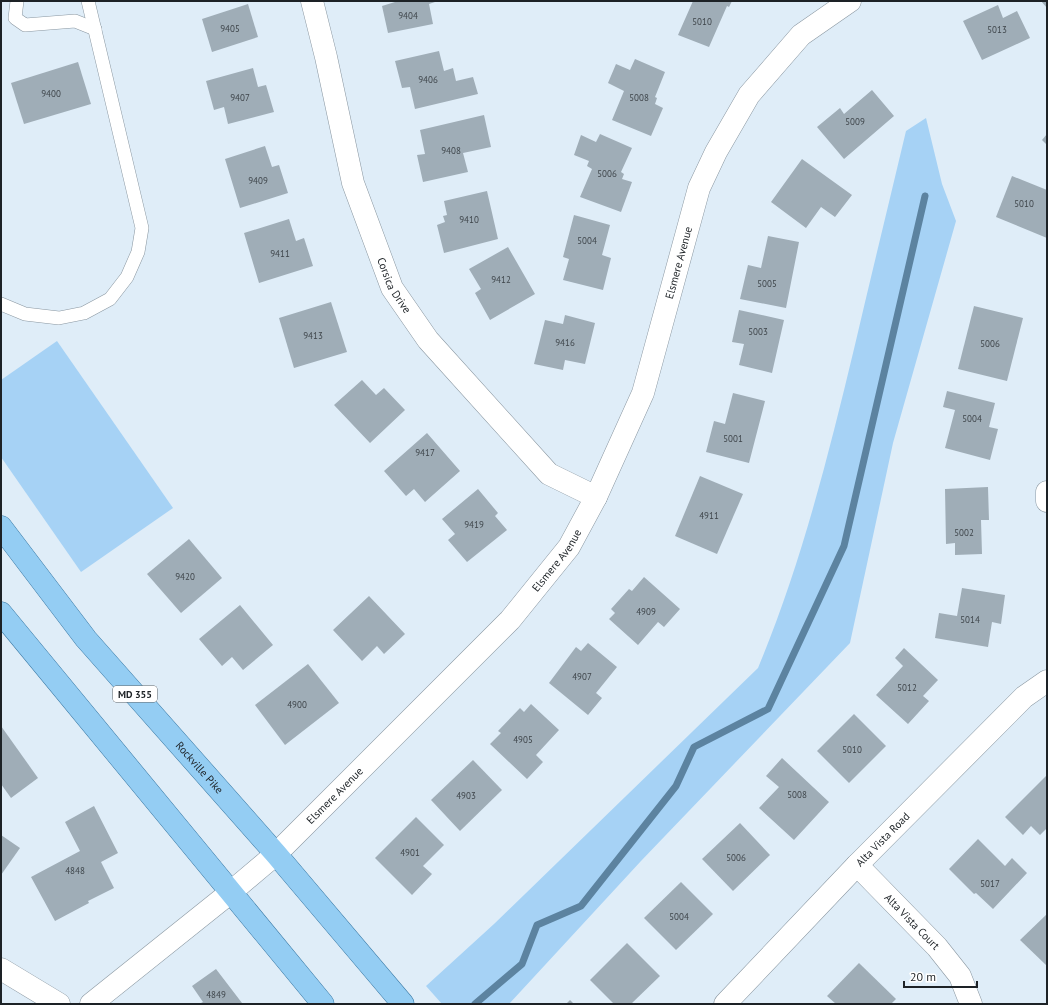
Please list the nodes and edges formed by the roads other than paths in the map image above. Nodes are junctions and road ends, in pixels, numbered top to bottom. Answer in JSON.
{"nodes":[{"id":1,"x":17,"y":1,"type":"edge"},
{"id":2,"x":88,"y":1,"type":"edge"},
{"id":3,"x":312,"y":1,"type":"edge"},
{"id":4,"x":850,"y":1,"type":"edge"},
{"id":5,"x":95,"y":29,"type":"junction"},
{"id":6,"x":1,"y":304,"type":"edge"},
{"id":7,"x":1047,"y":492,"type":"edge"},
{"id":8,"x":596,"y":496,"type":"junction"},
{"id":9,"x":1047,"y":501,"type":"edge"},
{"id":10,"x":1,"y":527,"type":"edge"},
{"id":11,"x":1,"y":613,"type":"edge"},
{"id":12,"x":1047,"y":681,"type":"edge"},
{"id":13,"x":276,"y":854,"type":"junction"},
{"id":14,"x":857,"y":865,"type":"junction"},
{"id":15,"x":231,"y":892,"type":"junction"},
{"id":16,"x":1,"y":969,"type":"edge"},
{"id":17,"x":59,"y":1004,"type":"edge"},
{"id":18,"x":91,"y":1004,"type":"edge"},
{"id":19,"x":323,"y":1004,"type":"edge"},
{"id":20,"x":403,"y":1004,"type":"edge"},
{"id":21,"x":725,"y":1004,"type":"edge"},
{"id":22,"x":971,"y":1004,"type":"edge"}],
"edges":[{"from":1,"to":5,"type":"lane"},
{"from":2,"to":5,"type":"lane"},
{"from":3,"to":8,"type":"street","name":"Corsica Drive"},
{"from":4,"to":8,"type":"street","name":"Elsmere Avenue"},
{"from":5,"to":6,"type":"lane"},
{"from":7,"to":9,"type":"street"},
{"from":8,"to":13,"type":"street","name":"Elsmere Avenue"},
{"from":10,"to":13,"type":"main road","name":"Rockville Pike","number":"MD 355"},
{"from":11,"to":15,"type":"main road"},
{"from":12,"to":14,"type":"street","name":"Alta Vista Road"},
{"from":13,"to":15,"type":"street","name":"Elsmere Avenue"},
{"from":13,"to":20,"type":"main road","name":"Rockville Pike","number":"MD 355"},
{"from":14,"to":21,"type":"street","name":"Alta Vista Road"},
{"from":14,"to":22,"type":"street","name":"Alta Vista Court"},
{"from":15,"to":18,"type":"street","name":"Elsmere Avenue"},
{"from":15,"to":19,"type":"main road"},
{"from":16,"to":17,"type":"street"}]}
